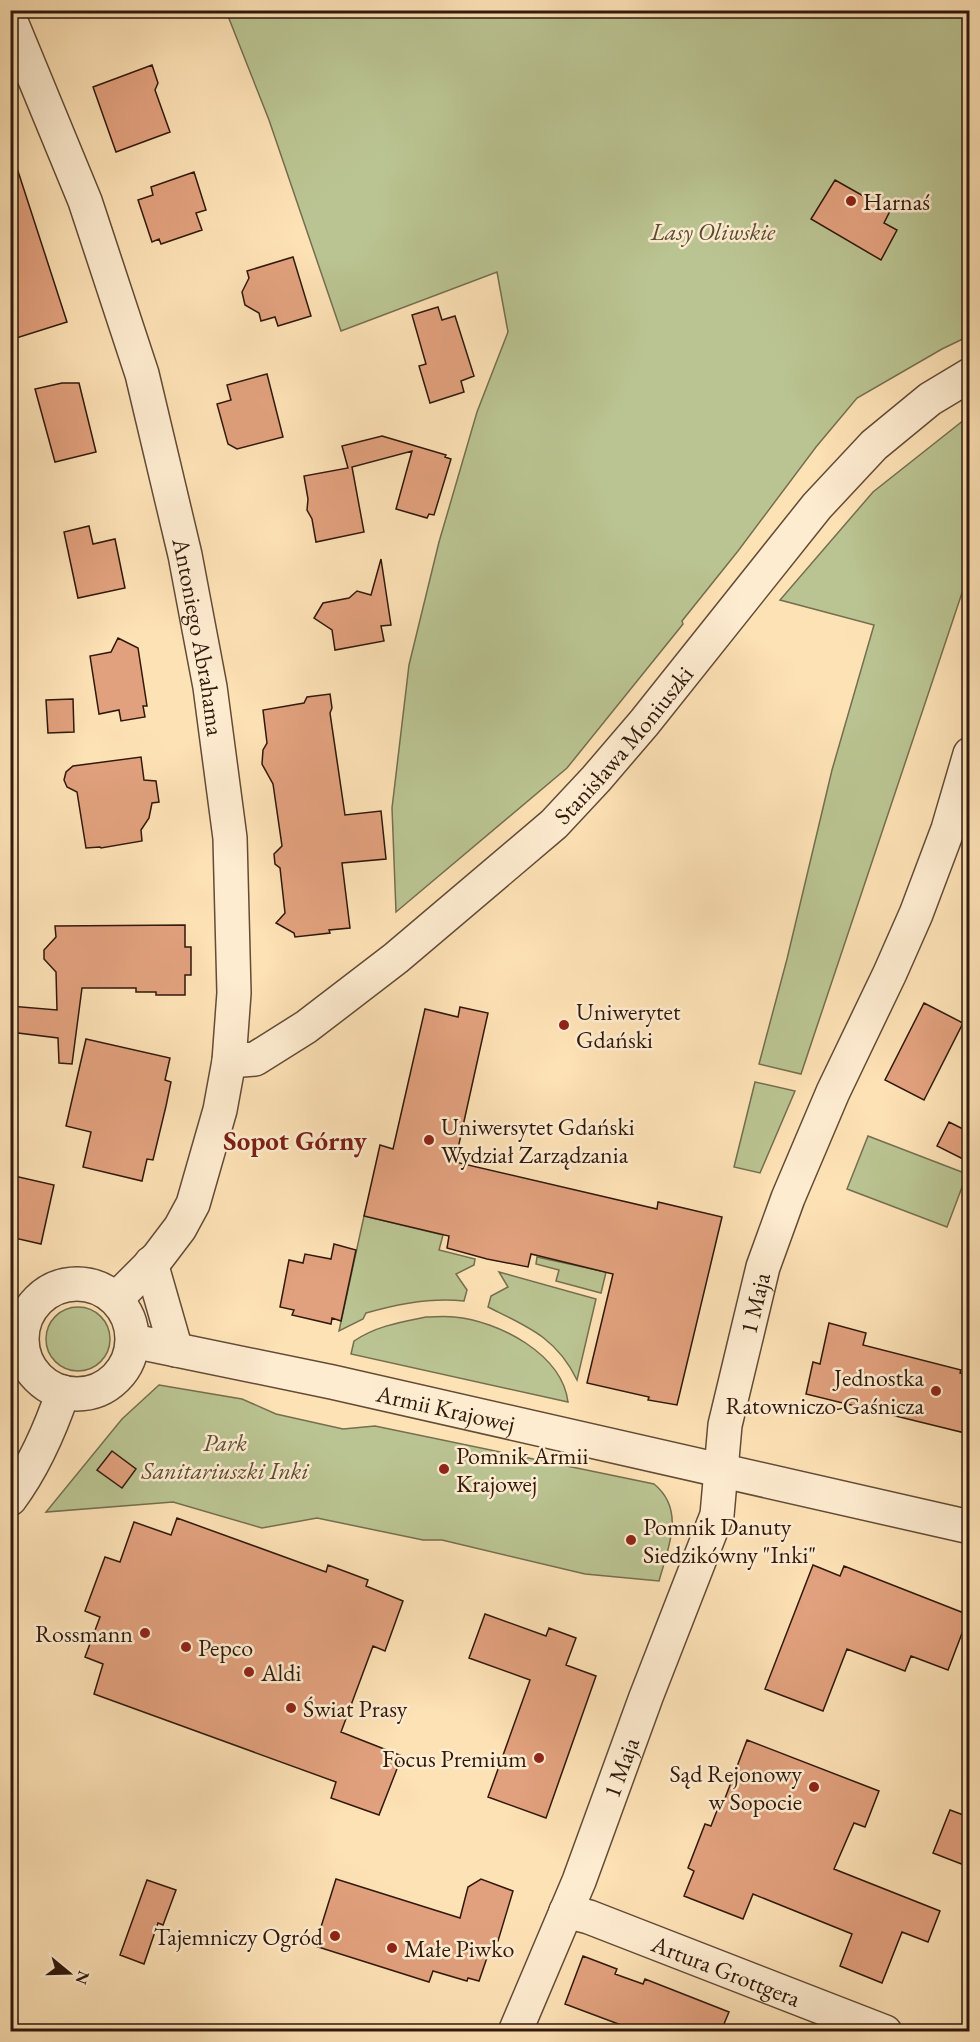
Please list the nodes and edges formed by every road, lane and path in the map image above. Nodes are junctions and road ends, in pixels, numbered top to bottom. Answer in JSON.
{"nodes":[{"id":1,"x":10,"y":19,"type":"edge"},
{"id":2,"x":969,"y":375,"type":"edge"},
{"id":3,"x":969,"y":754,"type":"edge"},
{"id":4,"x":229,"y":1061,"type":"junction"},
{"id":5,"x":151,"y":1263,"type":"junction"},
{"id":6,"x":116,"y":1299,"type":"junction"},
{"id":7,"x":18,"y":1313,"type":"edge"},
{"id":8,"x":132,"y":1341,"type":"junction"},
{"id":9,"x":176,"y":1350,"type":"junction"},
{"id":10,"x":63,"y":1392,"type":"junction"},
{"id":11,"x":721,"y":1469,"type":"junction"},
{"id":12,"x":10,"y":1499,"type":"edge"},
{"id":13,"x":969,"y":1527,"type":"edge"},
{"id":14,"x":567,"y":1911,"type":"junction"},
{"id":15,"x":515,"y":2031,"type":"edge"},
{"id":16,"x":885,"y":2031,"type":"edge"}],
"edges":[{"from":1,"to":4,"type":"street","name":"Antoniego Abrahama"},
{"from":2,"to":4,"type":"street","name":"Stanisława Moniuszki"},
{"from":3,"to":11,"type":"street","name":"1 Maja"},
{"from":4,"to":5,"type":"street","name":"Antoniego Abrahama"},
{"from":5,"to":6,"type":"street","name":"Antoniego Abrahama"},
{"from":5,"to":9,"type":"street"},
{"from":6,"to":7,"type":"street"},
{"from":6,"to":8,"type":"street"},
{"from":7,"to":10,"type":"street"},
{"from":8,"to":9,"type":"street","name":"Armii Krajowej"},
{"from":8,"to":10,"type":"street"},
{"from":9,"to":11,"type":"street","name":"Armii Krajowej"},
{"from":10,"to":12,"type":"street"},
{"from":11,"to":13,"type":"street","name":"Armii Krajowej"},
{"from":11,"to":14,"type":"street","name":"1 Maja"},
{"from":14,"to":15,"type":"street","name":"1 Maja"},
{"from":14,"to":16,"type":"street","name":"Artura Grottgera"}]}
